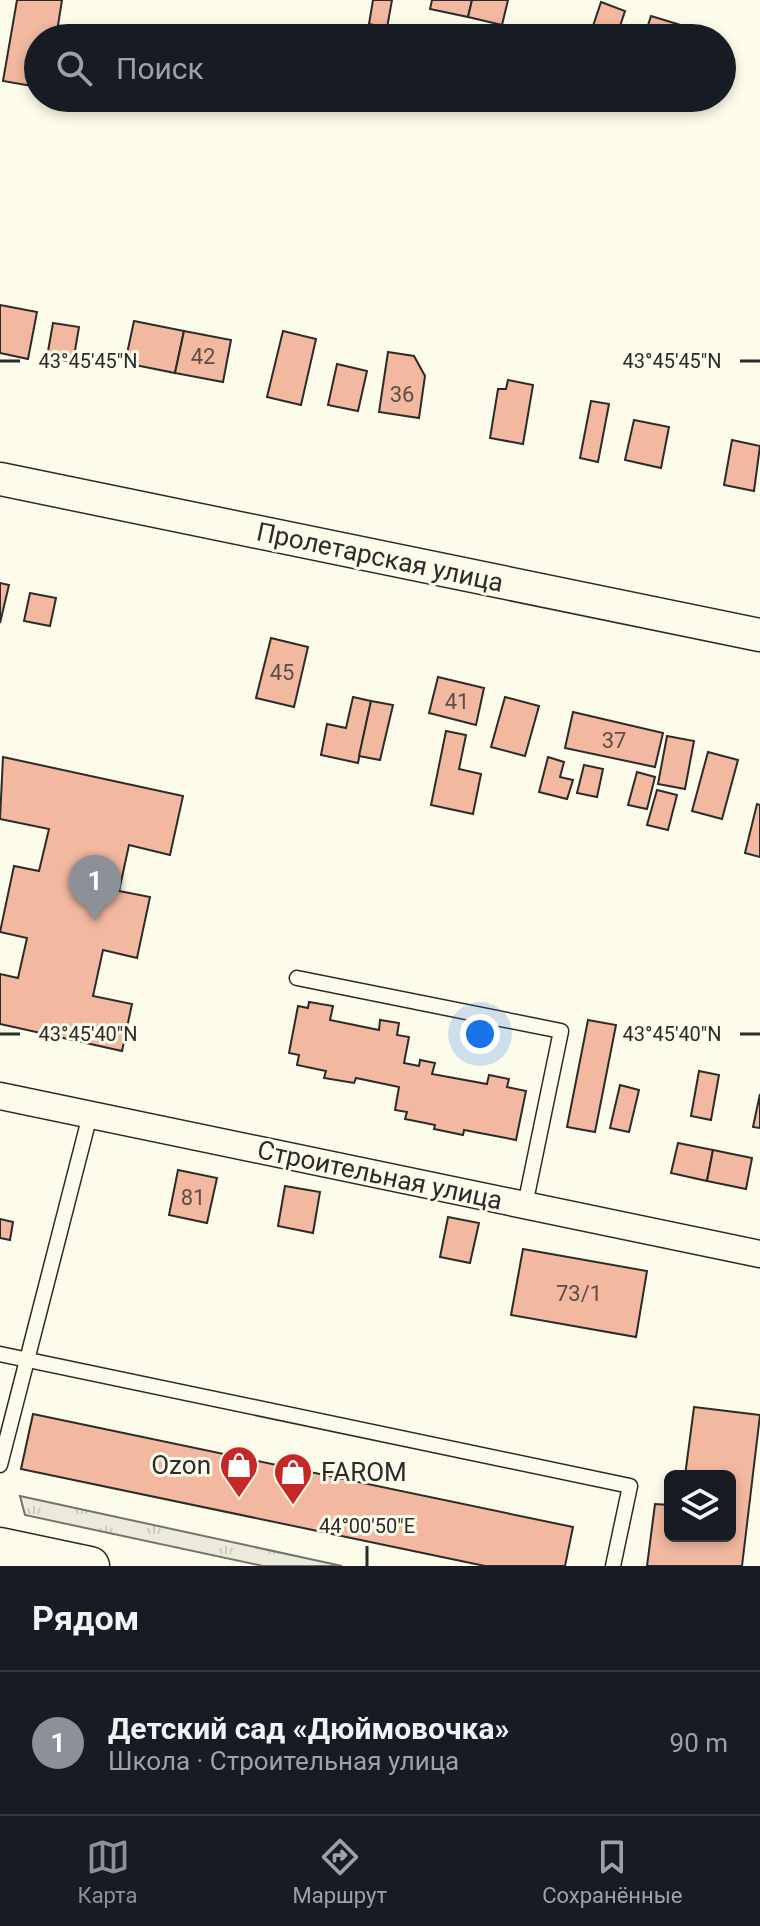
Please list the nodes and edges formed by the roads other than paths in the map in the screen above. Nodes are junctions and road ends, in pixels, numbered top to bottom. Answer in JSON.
{"nodes":[{"id":1,"x":0,"y":479,"type":"edge"},
{"id":2,"x":760,"y":635,"type":"edge"},
{"id":3,"x":297,"y":978,"type":"dead end"},
{"id":4,"x":0,"y":1096,"type":"edge"},
{"id":5,"x":90,"y":1115,"type":"junction"},
{"id":6,"x":525,"y":1205,"type":"junction"},
{"id":7,"x":760,"y":1254,"type":"edge"},
{"id":8,"x":0,"y":1354,"type":"edge"},
{"id":9,"x":27,"y":1360,"type":"junction"},
{"id":10,"x":0,"y":1465,"type":"edge"},
{"id":11,"x":0,"y":1547,"type":"edge"},
{"id":12,"x":90,"y":1566,"type":"edge"},
{"id":13,"x":613,"y":1566,"type":"edge"}],
"edges":[{"from":1,"to":2,"type":"street","name":"Пролетарская улица"},
{"from":3,"to":6,"type":"lane"},
{"from":4,"to":5,"type":"street","name":"Строительная улица"},
{"from":5,"to":6,"type":"street","name":"Строительная улица"},
{"from":5,"to":9,"type":"lane"},
{"from":6,"to":7,"type":"street","name":"Строительная улица"},
{"from":8,"to":9,"type":"lane"},
{"from":9,"to":10,"type":"lane"},
{"from":9,"to":13,"type":"lane"},
{"from":11,"to":12,"type":"main road"}]}
